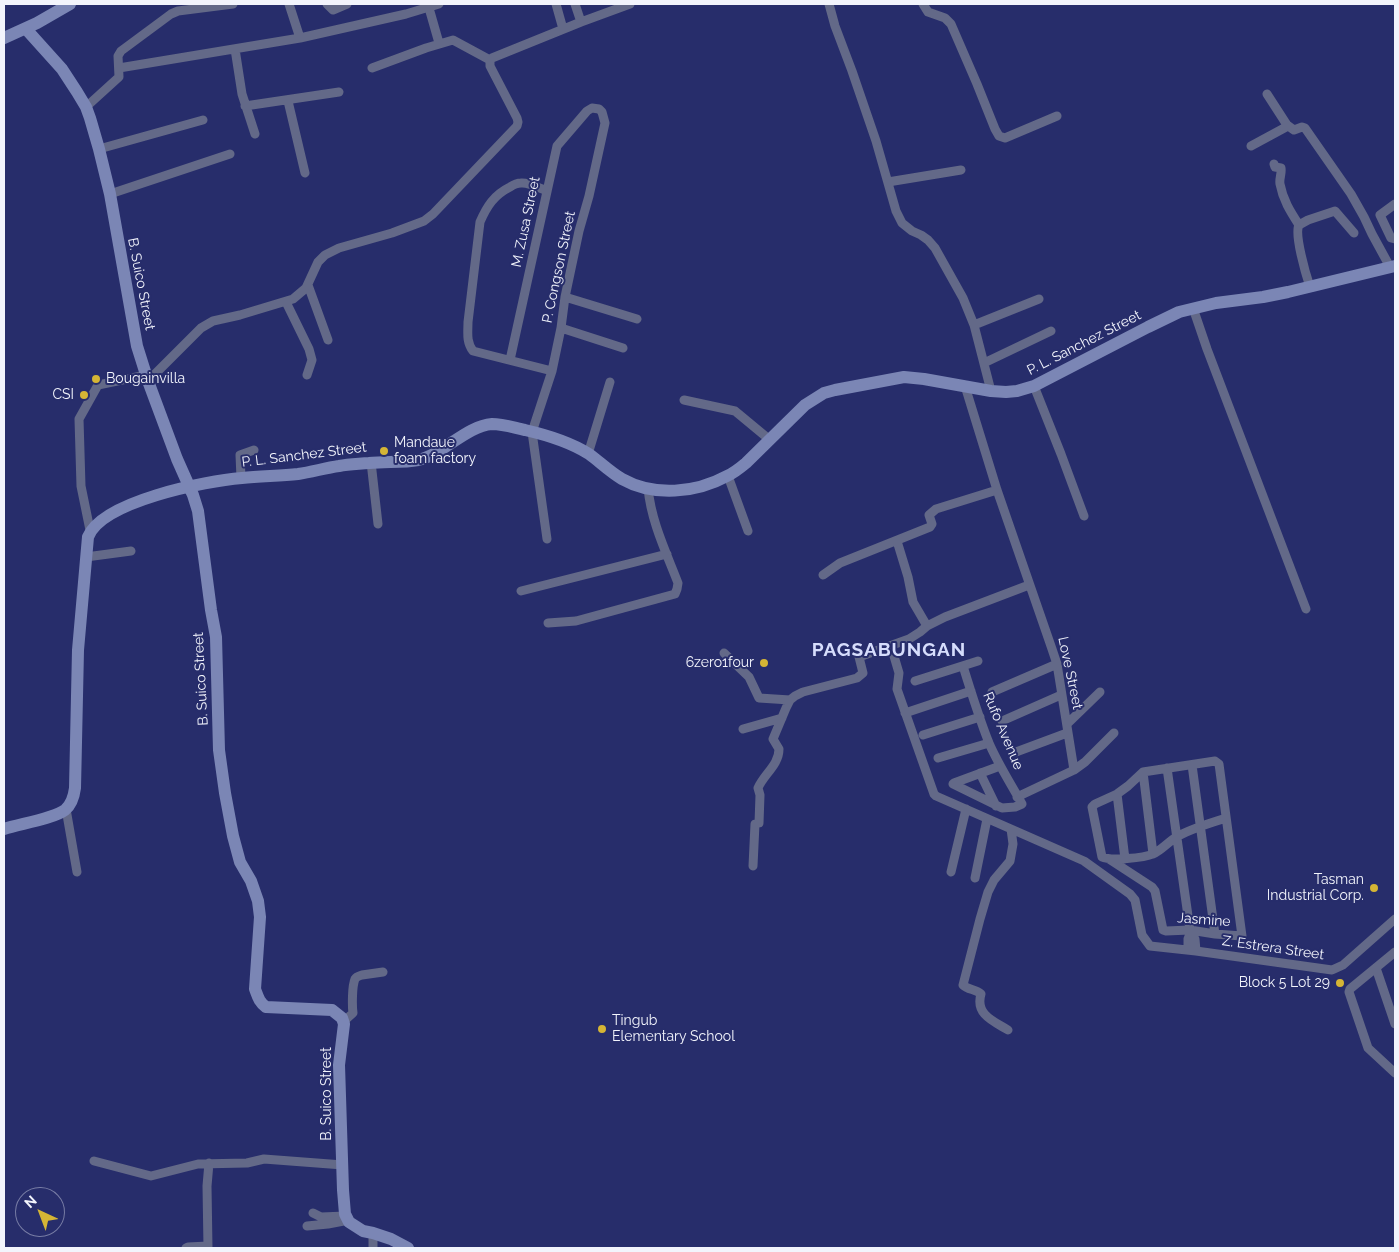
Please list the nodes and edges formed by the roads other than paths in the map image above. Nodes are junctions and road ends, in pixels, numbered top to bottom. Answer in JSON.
{"nodes":[{"id":1,"x":70,"y":4,"type":"edge"},
{"id":2,"x":233,"y":4,"type":"edge"},
{"id":3,"x":289,"y":4,"type":"edge"},
{"id":4,"x":327,"y":4,"type":"edge"},
{"id":5,"x":347,"y":4,"type":"edge"},
{"id":6,"x":439,"y":4,"type":"edge"},
{"id":7,"x":556,"y":4,"type":"edge"},
{"id":8,"x":575,"y":4,"type":"edge"},
{"id":9,"x":630,"y":4,"type":"edge"},
{"id":10,"x":829,"y":4,"type":"edge"},
{"id":11,"x":923,"y":4,"type":"edge"},
{"id":12,"x":618,"y":6,"type":"edge"},
{"id":13,"x":429,"y":8,"type":"junction"},
{"id":14,"x":581,"y":22,"type":"junction"},
{"id":15,"x":26,"y":28,"type":"junction"},
{"id":16,"x":563,"y":29,"type":"junction"},
{"id":17,"x":4,"y":38,"type":"edge"},
{"id":18,"x":300,"y":38,"type":"junction"},
{"id":19,"x":439,"y":43,"type":"junction"},
{"id":20,"x":235,"y":49,"type":"junction"},
{"id":21,"x":490,"y":60,"type":"junction"},
{"id":22,"x":119,"y":68,"type":"junction"},
{"id":23,"x":372,"y":68,"type":"dead end"},
{"id":24,"x":339,"y":92,"type":"dead end"},
{"id":25,"x":1267,"y":94,"type":"dead end"},
{"id":26,"x":288,"y":101,"type":"junction"},
{"id":27,"x":245,"y":106,"type":"junction"},
{"id":28,"x":86,"y":107,"type":"junction"},
{"id":29,"x":598,"y":109,"type":"joint"},
{"id":30,"x":1057,"y":116,"type":"dead end"},
{"id":31,"x":203,"y":120,"type":"dead end"},
{"id":32,"x":1288,"y":126,"type":"junction"},
{"id":33,"x":255,"y":134,"type":"dead end"},
{"id":34,"x":1251,"y":146,"type":"dead end"},
{"id":35,"x":100,"y":149,"type":"junction"},
{"id":36,"x":230,"y":154,"type":"dead end"},
{"id":37,"x":1274,"y":164,"type":"dead end"},
{"id":38,"x":961,"y":170,"type":"dead end"},
{"id":39,"x":305,"y":173,"type":"dead end"},
{"id":40,"x":888,"y":182,"type":"junction"},
{"id":41,"x":547,"y":191,"type":"junction"},
{"id":42,"x":110,"y":194,"type":"junction"},
{"id":43,"x":1395,"y":204,"type":"edge"},
{"id":44,"x":1299,"y":225,"type":"junction"},
{"id":45,"x":1354,"y":233,"type":"dead end"},
{"id":46,"x":1395,"y":239,"type":"edge"},
{"id":47,"x":1393,"y":266,"type":"edge"},
{"id":48,"x":308,"y":285,"type":"junction"},
{"id":49,"x":1310,"y":287,"type":"junction"},
{"id":50,"x":565,"y":297,"type":"junction"},
{"id":51,"x":1039,"y":298,"type":"dead end"},
{"id":52,"x":286,"y":302,"type":"junction"},
{"id":53,"x":1193,"y":308,"type":"junction"},
{"id":54,"x":638,"y":319,"type":"dead end"},
{"id":55,"x":974,"y":325,"type":"junction"},
{"id":56,"x":561,"y":328,"type":"junction"},
{"id":57,"x":1051,"y":331,"type":"dead end"},
{"id":58,"x":328,"y":340,"type":"dead end"},
{"id":59,"x":623,"y":348,"type":"dead end"},
{"id":60,"x":510,"y":360,"type":"junction"},
{"id":61,"x":984,"y":363,"type":"junction"},
{"id":62,"x":552,"y":371,"type":"junction"},
{"id":63,"x":307,"y":375,"type":"dead end"},
{"id":64,"x":147,"y":378,"type":"junction"},
{"id":65,"x":610,"y":382,"type":"dead end"},
{"id":66,"x":965,"y":386,"type":"junction"},
{"id":67,"x":1034,"y":386,"type":"junction"},
{"id":68,"x":991,"y":391,"type":"junction"},
{"id":69,"x":684,"y":400,"type":"dead end"},
{"id":70,"x":532,"y":432,"type":"junction"},
{"id":71,"x":770,"y":440,"type":"junction"},
{"id":72,"x":254,"y":450,"type":"dead end"},
{"id":73,"x":588,"y":454,"type":"junction"},
{"id":74,"x":371,"y":462,"type":"junction"},
{"id":75,"x":728,"y":476,"type":"junction"},
{"id":76,"x":241,"y":478,"type":"junction"},
{"id":77,"x":190,"y":486,"type":"junction"},
{"id":78,"x":648,"y":488,"type":"junction"},
{"id":79,"x":997,"y":490,"type":"junction"},
{"id":80,"x":1084,"y":516,"type":"dead end"},
{"id":81,"x":378,"y":524,"type":"dead end"},
{"id":82,"x":90,"y":530,"type":"junction"},
{"id":83,"x":748,"y":531,"type":"dead end"},
{"id":84,"x":547,"y":538,"type":"dead end"},
{"id":85,"x":897,"y":541,"type":"junction"},
{"id":86,"x":131,"y":550,"type":"dead end"},
{"id":87,"x":667,"y":554,"type":"junction"},
{"id":88,"x":86,"y":557,"type":"junction"},
{"id":89,"x":824,"y":575,"type":"dead end"},
{"id":90,"x":1029,"y":585,"type":"junction"},
{"id":91,"x":521,"y":591,"type":"dead end"},
{"id":92,"x":1306,"y":609,"type":"dead end"},
{"id":93,"x":548,"y":623,"type":"dead end"},
{"id":94,"x":927,"y":626,"type":"junction"},
{"id":95,"x":891,"y":646,"type":"junction"},
{"id":96,"x":724,"y":653,"type":"dead end"},
{"id":97,"x":978,"y":661,"type":"dead end"},
{"id":98,"x":1057,"y":664,"type":"junction"},
{"id":99,"x":964,"y":666,"type":"junction"},
{"id":100,"x":915,"y":681,"type":"dead end"},
{"id":101,"x":971,"y":691,"type":"junction"},
{"id":102,"x":992,"y":692,"type":"dead end"},
{"id":103,"x":1100,"y":692,"type":"dead end"},
{"id":104,"x":1062,"y":695,"type":"junction"},
{"id":105,"x":790,"y":700,"type":"junction"},
{"id":106,"x":905,"y":713,"type":"junction"},
{"id":107,"x":980,"y":717,"type":"junction"},
{"id":108,"x":782,"y":718,"type":"junction"},
{"id":109,"x":1002,"y":721,"type":"dead end"},
{"id":110,"x":1067,"y":728,"type":"junction"},
{"id":111,"x":743,"y":729,"type":"dead end"},
{"id":112,"x":1114,"y":733,"type":"dead end"},
{"id":113,"x":924,"y":735,"type":"dead end"},
{"id":114,"x":989,"y":743,"type":"junction"},
{"id":115,"x":1016,"y":752,"type":"dead end"},
{"id":116,"x":938,"y":758,"type":"dead end"},
{"id":117,"x":1192,"y":765,"type":"junction"},
{"id":118,"x":1000,"y":766,"type":"junction"},
{"id":119,"x":1167,"y":768,"type":"junction"},
{"id":120,"x":1074,"y":770,"type":"junction"},
{"id":121,"x":1143,"y":772,"type":"junction"},
{"id":122,"x":980,"y":773,"type":"junction"},
{"id":123,"x":1117,"y":794,"type":"junction"},
{"id":124,"x":1019,"y":800,"type":"junction"},
{"id":125,"x":996,"y":806,"type":"junction"},
{"id":126,"x":66,"y":809,"type":"junction"},
{"id":127,"x":966,"y":809,"type":"junction"},
{"id":128,"x":1226,"y":818,"type":"junction"},
{"id":129,"x":987,"y":819,"type":"junction"},
{"id":130,"x":1201,"y":826,"type":"junction"},
{"id":131,"x":4,"y":829,"type":"edge"},
{"id":132,"x":1011,"y":829,"type":"junction"},
{"id":133,"x":1177,"y":836,"type":"junction"},
{"id":134,"x":1152,"y":854,"type":"junction"},
{"id":135,"x":1106,"y":858,"type":"junction"},
{"id":136,"x":1125,"y":858,"type":"junction"},
{"id":137,"x":753,"y":866,"type":"dead end"},
{"id":138,"x":77,"y":872,"type":"dead end"},
{"id":139,"x":951,"y":872,"type":"dead end"},
{"id":140,"x":975,"y":878,"type":"dead end"},
{"id":141,"x":1395,"y":919,"type":"edge"},
{"id":142,"x":1190,"y":932,"type":"junction"},
{"id":143,"x":1215,"y":934,"type":"junction"},
{"id":144,"x":1192,"y":951,"type":"junction"},
{"id":145,"x":1395,"y":952,"type":"edge"},
{"id":146,"x":1376,"y":968,"type":"junction"},
{"id":147,"x":383,"y":972,"type":"dead end"},
{"id":148,"x":343,"y":1022,"type":"junction"},
{"id":149,"x":1395,"y":1024,"type":"edge"},
{"id":150,"x":1008,"y":1030,"type":"dead end"},
{"id":151,"x":1395,"y":1074,"type":"edge"},
{"id":152,"x":94,"y":1161,"type":"dead end"},
{"id":153,"x":209,"y":1163,"type":"junction"},
{"id":154,"x":343,"y":1165,"type":"junction"},
{"id":155,"x":314,"y":1213,"type":"dead end"},
{"id":156,"x":347,"y":1218,"type":"junction"},
{"id":157,"x":307,"y":1226,"type":"dead end"},
{"id":158,"x":373,"y":1233,"type":"junction"},
{"id":159,"x":208,"y":1247,"type":"edge"},
{"id":160,"x":186,"y":1248,"type":"edge"},
{"id":161,"x":373,"y":1248,"type":"edge"},
{"id":162,"x":408,"y":1248,"type":"edge"}],
"edges":[{"from":1,"to":15,"type":"street"},
{"from":2,"to":22,"type":"street"},
{"from":3,"to":18,"type":"street"},
{"from":4,"to":5,"type":"street"},
{"from":6,"to":13,"type":"street"},
{"from":7,"to":16,"type":"street"},
{"from":8,"to":14,"type":"street"},
{"from":9,"to":12,"type":"street"},
{"from":10,"to":40,"type":"street"},
{"from":11,"to":30,"type":"street"},
{"from":12,"to":14,"type":"street"},
{"from":13,"to":18,"type":"street"},
{"from":13,"to":19,"type":"street"},
{"from":14,"to":16,"type":"street"},
{"from":15,"to":17,"type":"street"},
{"from":15,"to":28,"type":"street","name":"B. Suico Street"},
{"from":16,"to":21,"type":"street"},
{"from":18,"to":20,"type":"street"},
{"from":19,"to":21,"type":"street"},
{"from":19,"to":23,"type":"street"},
{"from":20,"to":22,"type":"street"},
{"from":20,"to":27,"type":"street"},
{"from":21,"to":48,"type":"street"},
{"from":22,"to":28,"type":"street"},
{"from":24,"to":26,"type":"street"},
{"from":25,"to":32,"type":"street"},
{"from":26,"to":27,"type":"street"},
{"from":26,"to":39,"type":"street"},
{"from":27,"to":33,"type":"street"},
{"from":28,"to":35,"type":"street","name":"B. Suico Street"},
{"from":29,"to":41,"type":"street","name":"M. Zusa Street"},
{"from":29,"to":50,"type":"street","name":"P. Congson Street"},
{"from":31,"to":35,"type":"street"},
{"from":32,"to":34,"type":"street"},
{"from":32,"to":47,"type":"street"},
{"from":35,"to":42,"type":"street","name":"B. Suico Street"},
{"from":36,"to":42,"type":"street"},
{"from":37,"to":44,"type":"street"},
{"from":38,"to":40,"type":"street"},
{"from":40,"to":55,"type":"street"},
{"from":41,"to":60,"type":"street","name":"M. Zusa Street"},
{"from":41,"to":60,"type":"street"},
{"from":42,"to":64,"type":"street","name":"B. Suico Street"},
{"from":43,"to":46,"type":"street"},
{"from":44,"to":45,"type":"street"},
{"from":44,"to":49,"type":"street"},
{"from":47,"to":49,"type":"street","name":"P. L. Sanchez Street"},
{"from":48,"to":52,"type":"street"},
{"from":48,"to":58,"type":"street"},
{"from":49,"to":53,"type":"street","name":"P. L. Sanchez Street"},
{"from":50,"to":54,"type":"street"},
{"from":50,"to":56,"type":"street","name":"P. Congson Street"},
{"from":51,"to":55,"type":"street"},
{"from":52,"to":63,"type":"street"},
{"from":52,"to":64,"type":"street"},
{"from":53,"to":67,"type":"street","name":"P. L. Sanchez Street"},
{"from":53,"to":92,"type":"street"},
{"from":55,"to":61,"type":"street"},
{"from":56,"to":59,"type":"street"},
{"from":56,"to":62,"type":"street","name":"P. Congson Street"},
{"from":57,"to":61,"type":"street"},
{"from":60,"to":62,"type":"street"},
{"from":61,"to":68,"type":"street"},
{"from":62,"to":70,"type":"street","name":"P. Congson Street"},
{"from":64,"to":77,"type":"street","name":"B. Suico Street"},
{"from":64,"to":82,"type":"street"},
{"from":65,"to":73,"type":"street"},
{"from":66,"to":68,"type":"street","name":"P. L. Sanchez Street"},
{"from":66,"to":71,"type":"street","name":"P. L. Sanchez Street"},
{"from":66,"to":79,"type":"street","name":"Love Street"},
{"from":67,"to":68,"type":"street","name":"P. L. Sanchez Street"},
{"from":67,"to":80,"type":"street"},
{"from":69,"to":71,"type":"street"},
{"from":70,"to":73,"type":"street","name":"P. L. Sanchez Street"},
{"from":70,"to":74,"type":"street","name":"P. L. Sanchez Street"},
{"from":70,"to":84,"type":"street"},
{"from":71,"to":75,"type":"street","name":"P. L. Sanchez Street"},
{"from":72,"to":76,"type":"street"},
{"from":73,"to":78,"type":"street","name":"P. L. Sanchez Street"},
{"from":74,"to":76,"type":"street","name":"P. L. Sanchez Street"},
{"from":74,"to":81,"type":"street"},
{"from":75,"to":78,"type":"street","name":"P. L. Sanchez Street"},
{"from":75,"to":83,"type":"street"},
{"from":76,"to":77,"type":"street","name":"P. L. Sanchez Street"},
{"from":77,"to":82,"type":"street","name":"P. L. Sanchez Street"},
{"from":77,"to":148,"type":"street","name":"B. Suico Street"},
{"from":78,"to":87,"type":"street"},
{"from":79,"to":85,"type":"street"},
{"from":79,"to":90,"type":"street","name":"Love Street"},
{"from":82,"to":88,"type":"street"},
{"from":85,"to":89,"type":"street"},
{"from":85,"to":94,"type":"street"},
{"from":86,"to":88,"type":"street"},
{"from":87,"to":91,"type":"street"},
{"from":87,"to":93,"type":"street"},
{"from":88,"to":126,"type":"street"},
{"from":90,"to":94,"type":"street"},
{"from":90,"to":98,"type":"street","name":"Love Street"},
{"from":94,"to":95,"type":"street"},
{"from":95,"to":105,"type":"street"},
{"from":95,"to":106,"type":"street"},
{"from":96,"to":105,"type":"street"},
{"from":97,"to":99,"type":"street"},
{"from":98,"to":102,"type":"street"},
{"from":98,"to":104,"type":"street","name":"Love Street"},
{"from":99,"to":100,"type":"street"},
{"from":99,"to":101,"type":"street","name":"Rufo Avenue"},
{"from":101,"to":106,"type":"street"},
{"from":101,"to":107,"type":"street","name":"Rufo Avenue"},
{"from":103,"to":110,"type":"street"},
{"from":104,"to":109,"type":"street"},
{"from":104,"to":110,"type":"street","name":"Love Street"},
{"from":105,"to":108,"type":"street"},
{"from":106,"to":127,"type":"street"},
{"from":107,"to":113,"type":"street"},
{"from":107,"to":114,"type":"street","name":"Rufo Avenue"},
{"from":108,"to":111,"type":"street"},
{"from":108,"to":137,"type":"street"},
{"from":110,"to":115,"type":"street"},
{"from":110,"to":120,"type":"street","name":"Love Street"},
{"from":112,"to":120,"type":"street"},
{"from":114,"to":116,"type":"street"},
{"from":114,"to":118,"type":"street","name":"Rufo Avenue"},
{"from":117,"to":119,"type":"street"},
{"from":117,"to":128,"type":"street"},
{"from":117,"to":130,"type":"street"},
{"from":118,"to":122,"type":"street"},
{"from":118,"to":124,"type":"street","name":"Rufo Avenue"},
{"from":119,"to":121,"type":"street"},
{"from":119,"to":133,"type":"street"},
{"from":120,"to":124,"type":"street"},
{"from":121,"to":123,"type":"street"},
{"from":121,"to":134,"type":"street"},
{"from":122,"to":125,"type":"street"},
{"from":122,"to":125,"type":"street"},
{"from":123,"to":135,"type":"street"},
{"from":123,"to":136,"type":"street"},
{"from":124,"to":125,"type":"street"},
{"from":126,"to":131,"type":"street"},
{"from":126,"to":138,"type":"street"},
{"from":127,"to":129,"type":"street"},
{"from":127,"to":139,"type":"street"},
{"from":128,"to":130,"type":"street"},
{"from":128,"to":143,"type":"street","name":"Jasmine"},
{"from":129,"to":132,"type":"street"},
{"from":129,"to":140,"type":"street"},
{"from":130,"to":133,"type":"street"},
{"from":130,"to":143,"type":"street"},
{"from":132,"to":144,"type":"street","name":"Z. Estrera Street"},
{"from":132,"to":150,"type":"street"},
{"from":133,"to":134,"type":"street"},
{"from":133,"to":142,"type":"street"},
{"from":134,"to":136,"type":"street"},
{"from":135,"to":136,"type":"street"},
{"from":135,"to":142,"type":"street","name":"Jasmine"},
{"from":141,"to":144,"type":"street","name":"Z. Estrera Street"},
{"from":142,"to":143,"type":"street","name":"Jasmine"},
{"from":142,"to":144,"type":"street"},
{"from":145,"to":146,"type":"street"},
{"from":146,"to":149,"type":"street"},
{"from":146,"to":151,"type":"street"},
{"from":147,"to":148,"type":"street"},
{"from":148,"to":154,"type":"street","name":"B. Suico Street"},
{"from":152,"to":153,"type":"street"},
{"from":153,"to":154,"type":"street"},
{"from":153,"to":159,"type":"street"},
{"from":154,"to":156,"type":"street","name":"B. Suico Street"},
{"from":155,"to":156,"type":"street"},
{"from":156,"to":157,"type":"street"},
{"from":156,"to":158,"type":"street"},
{"from":158,"to":161,"type":"street"},
{"from":158,"to":162,"type":"street"},
{"from":159,"to":160,"type":"street"}]}
